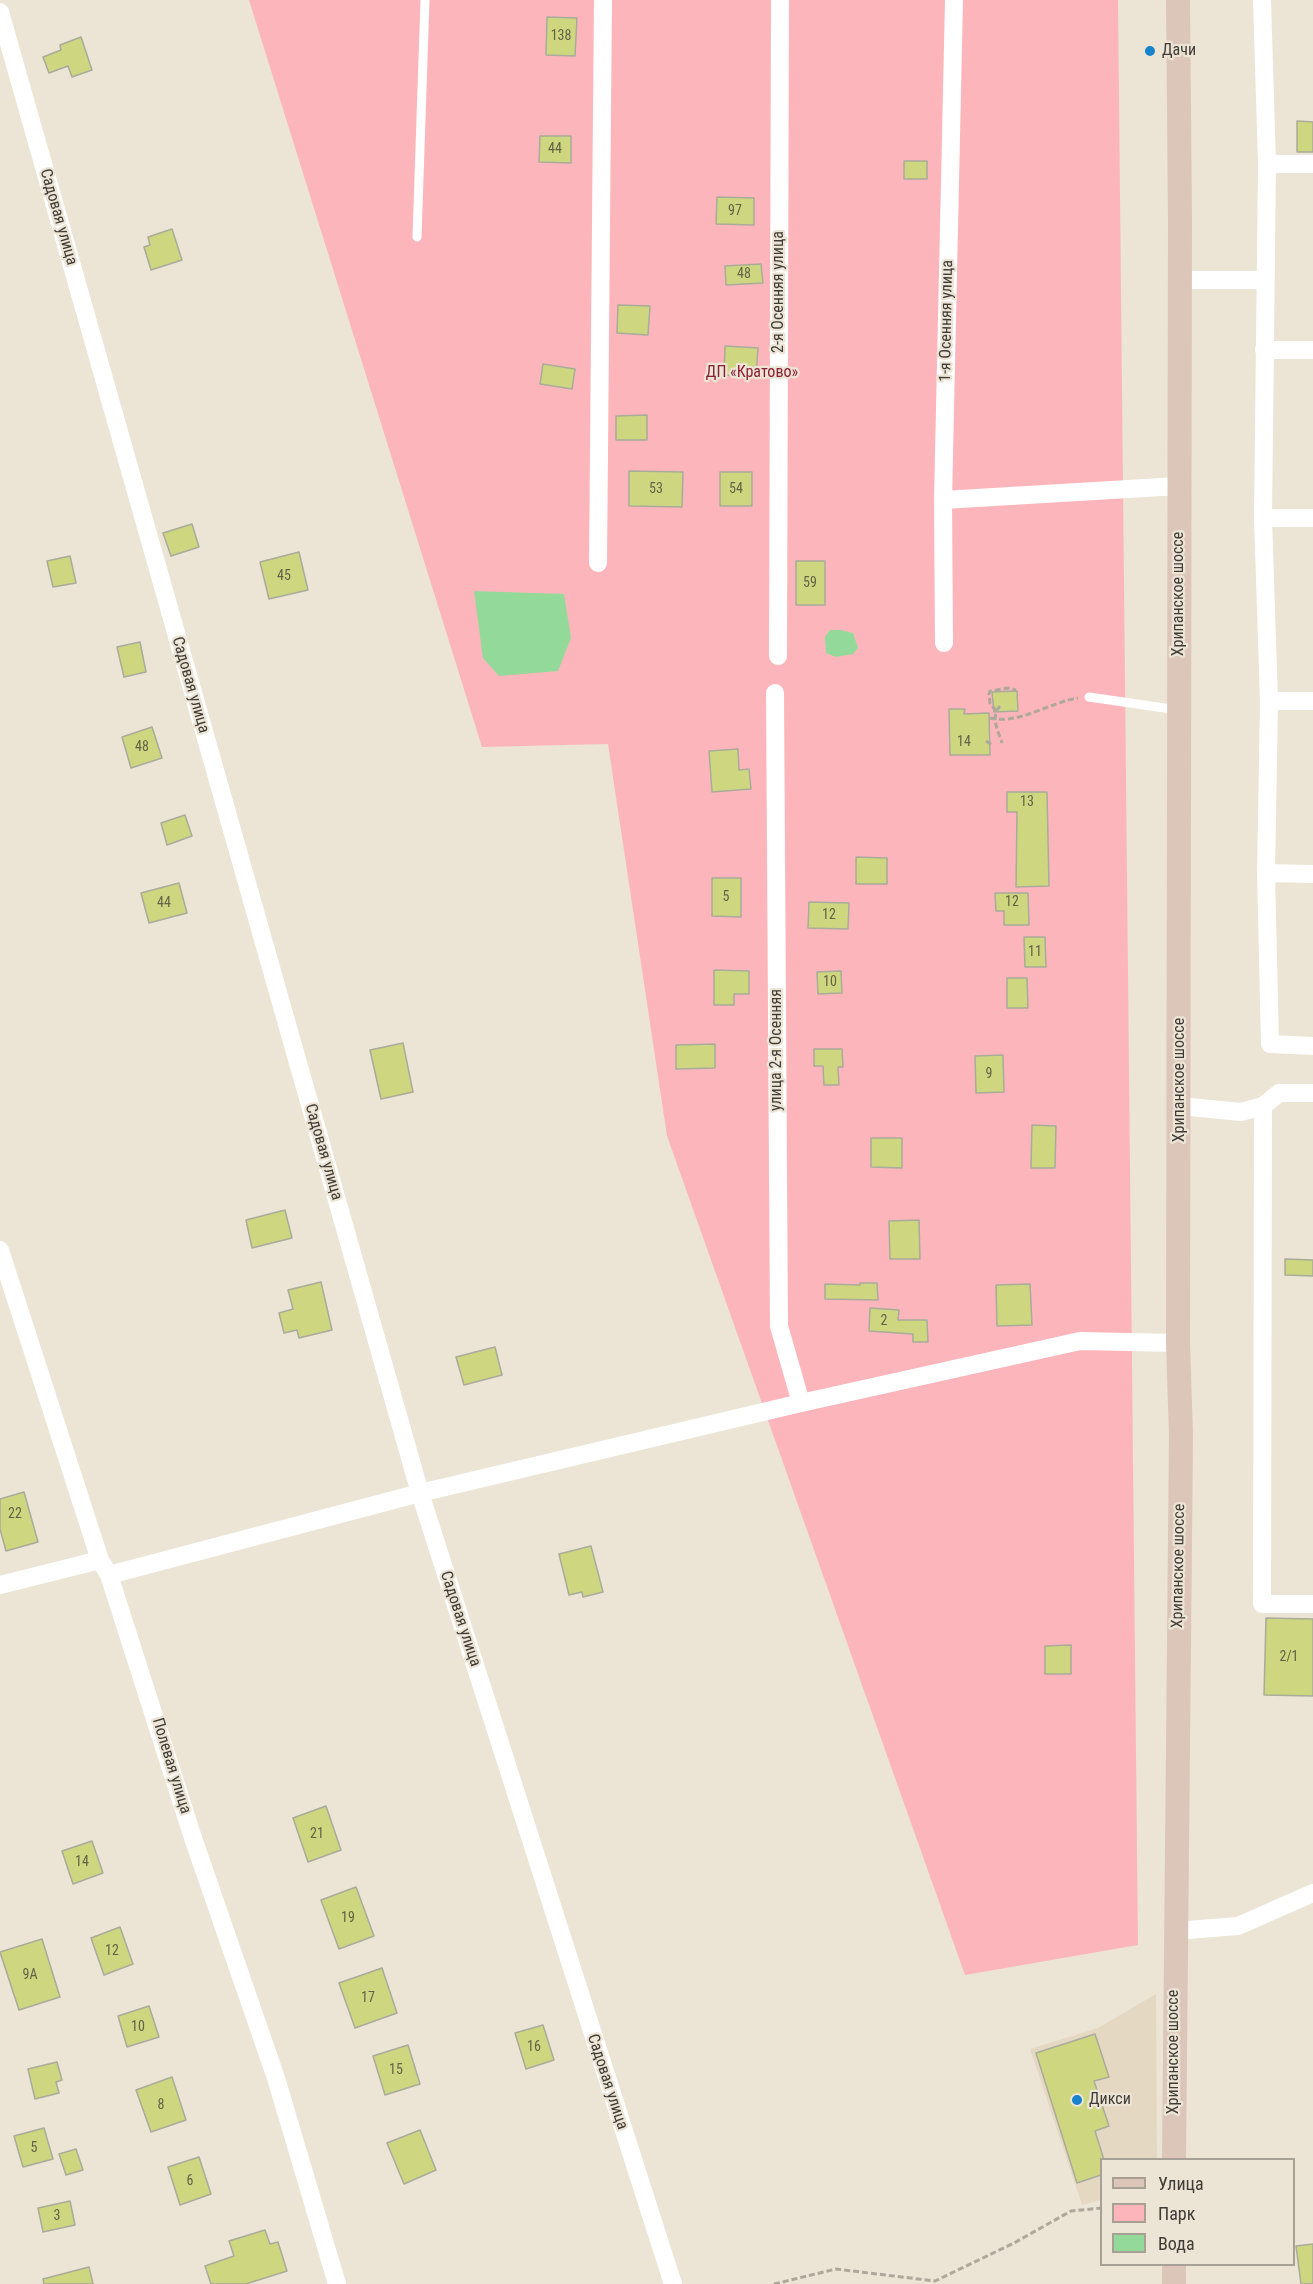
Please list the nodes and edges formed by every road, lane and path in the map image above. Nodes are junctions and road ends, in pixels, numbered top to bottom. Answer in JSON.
{"nodes":[{"id":1,"x":425,"y":0,"type":"edge"},
{"id":2,"x":603,"y":0,"type":"edge"},
{"id":3,"x":780,"y":0,"type":"edge"},
{"id":4,"x":954,"y":0,"type":"edge"},
{"id":5,"x":1178,"y":0,"type":"edge"},
{"id":6,"x":1262,"y":0,"type":"edge"},
{"id":7,"x":0,"y":12,"type":"edge"},
{"id":8,"x":1267,"y":164,"type":"junction"},
{"id":9,"x":1313,"y":164,"type":"edge"},
{"id":10,"x":417,"y":237,"type":"dead end"},
{"id":11,"x":1179,"y":280,"type":"junction"},
{"id":12,"x":1265,"y":280,"type":"junction"},
{"id":13,"x":1264,"y":350,"type":"junction"},
{"id":14,"x":1313,"y":350,"type":"edge"},
{"id":15,"x":1179,"y":486,"type":"junction"},
{"id":16,"x":943,"y":500,"type":"junction"},
{"id":17,"x":1263,"y":518,"type":"junction"},
{"id":18,"x":1313,"y":518,"type":"edge"},
{"id":19,"x":598,"y":563,"type":"dead end"},
{"id":20,"x":944,"y":643,"type":"dead end"},
{"id":21,"x":778,"y":656,"type":"dead end"},
{"id":22,"x":1016,"y":690,"type":"dead end"},
{"id":23,"x":775,"y":693,"type":"dead end"},
{"id":24,"x":1089,"y":697,"type":"joint"},
{"id":25,"x":1269,"y":701,"type":"junction"},
{"id":26,"x":1313,"y":701,"type":"edge"},
{"id":27,"x":1000,"y":706,"type":"dead end"},
{"id":28,"x":1179,"y":710,"type":"junction"},
{"id":29,"x":996,"y":711,"type":"junction"},
{"id":30,"x":992,"y":719,"type":"junction"},
{"id":31,"x":986,"y":741,"type":"dead end"},
{"id":32,"x":1002,"y":743,"type":"dead end"},
{"id":33,"x":992,"y":745,"type":"dead end"},
{"id":34,"x":1266,"y":873,"type":"junction"},
{"id":35,"x":1313,"y":874,"type":"edge"},
{"id":36,"x":1313,"y":1046,"type":"edge"},
{"id":37,"x":1313,"y":1093,"type":"edge"},
{"id":38,"x":1180,"y":1106,"type":"junction"},
{"id":39,"x":1263,"y":1106,"type":"junction"},
{"id":40,"x":0,"y":1250,"type":"edge"},
{"id":41,"x":1178,"y":1343,"type":"junction"},
{"id":42,"x":801,"y":1403,"type":"junction"},
{"id":43,"x":420,"y":1493,"type":"junction"},
{"id":44,"x":104,"y":1568,"type":"junction"},
{"id":45,"x":0,"y":1585,"type":"edge"},
{"id":46,"x":1313,"y":1604,"type":"edge"},
{"id":47,"x":1313,"y":1893,"type":"edge"},
{"id":48,"x":1175,"y":1931,"type":"junction"},
{"id":49,"x":1174,"y":2158,"type":"edge"},
{"id":50,"x":1100,"y":2208,"type":"edge"},
{"id":51,"x":1174,"y":2266,"type":"edge"},
{"id":52,"x":337,"y":2284,"type":"edge"},
{"id":53,"x":673,"y":2284,"type":"edge"},
{"id":54,"x":774,"y":2284,"type":"edge"},
{"id":55,"x":1174,"y":2284,"type":"edge"}],
"edges":[{"from":1,"to":10,"type":"lane"},
{"from":2,"to":19,"type":"street"},
{"from":3,"to":21,"type":"street","name":"2-я Осенняя улица"},
{"from":4,"to":16,"type":"street","name":"1-я Осенняя улица"},
{"from":5,"to":11,"type":"main road","name":"Хрипанское шоссе"},
{"from":6,"to":8,"type":"street"},
{"from":7,"to":43,"type":"street","name":"Садовая улица"},
{"from":8,"to":9,"type":"street"},
{"from":8,"to":12,"type":"street"},
{"from":11,"to":12,"type":"street"},
{"from":11,"to":15,"type":"main road","name":"Хрипанское шоссе"},
{"from":12,"to":13,"type":"street"},
{"from":13,"to":14,"type":"street"},
{"from":13,"to":17,"type":"street"},
{"from":15,"to":16,"type":"street"},
{"from":15,"to":28,"type":"main road","name":"Хрипанское шоссе"},
{"from":16,"to":20,"type":"street","name":"1-я Осенняя улица"},
{"from":17,"to":18,"type":"street"},
{"from":17,"to":25,"type":"street"},
{"from":22,"to":29,"type":"path"},
{"from":23,"to":42,"type":"street","name":"улица 2-я Осенняя"},
{"from":24,"to":28,"type":"lane"},
{"from":24,"to":30,"type":"path"},
{"from":25,"to":26,"type":"street"},
{"from":25,"to":34,"type":"street"},
{"from":27,"to":29,"type":"path"},
{"from":28,"to":38,"type":"main road","name":"Хрипанское шоссе"},
{"from":29,"to":30,"type":"path"},
{"from":30,"to":32,"type":"path"},
{"from":31,"to":33,"type":"path"},
{"from":34,"to":35,"type":"street"},
{"from":34,"to":36,"type":"street"},
{"from":37,"to":39,"type":"street"},
{"from":38,"to":39,"type":"street"},
{"from":38,"to":41,"type":"main road","name":"Хрипанское шоссе"},
{"from":39,"to":46,"type":"street"},
{"from":40,"to":44,"type":"street","name":"Полевая улица"},
{"from":41,"to":42,"type":"street"},
{"from":41,"to":48,"type":"main road","name":"Хрипанское шоссе"},
{"from":42,"to":43,"type":"street"},
{"from":43,"to":44,"type":"street"},
{"from":43,"to":53,"type":"street","name":"Садовая улица"},
{"from":44,"to":45,"type":"street"},
{"from":44,"to":52,"type":"street","name":"Полевая улица"},
{"from":47,"to":48,"type":"street"},
{"from":48,"to":49,"type":"main road","name":"Хрипанское шоссе"},
{"from":50,"to":54,"type":"path"},
{"from":51,"to":55,"type":"main road"}]}
